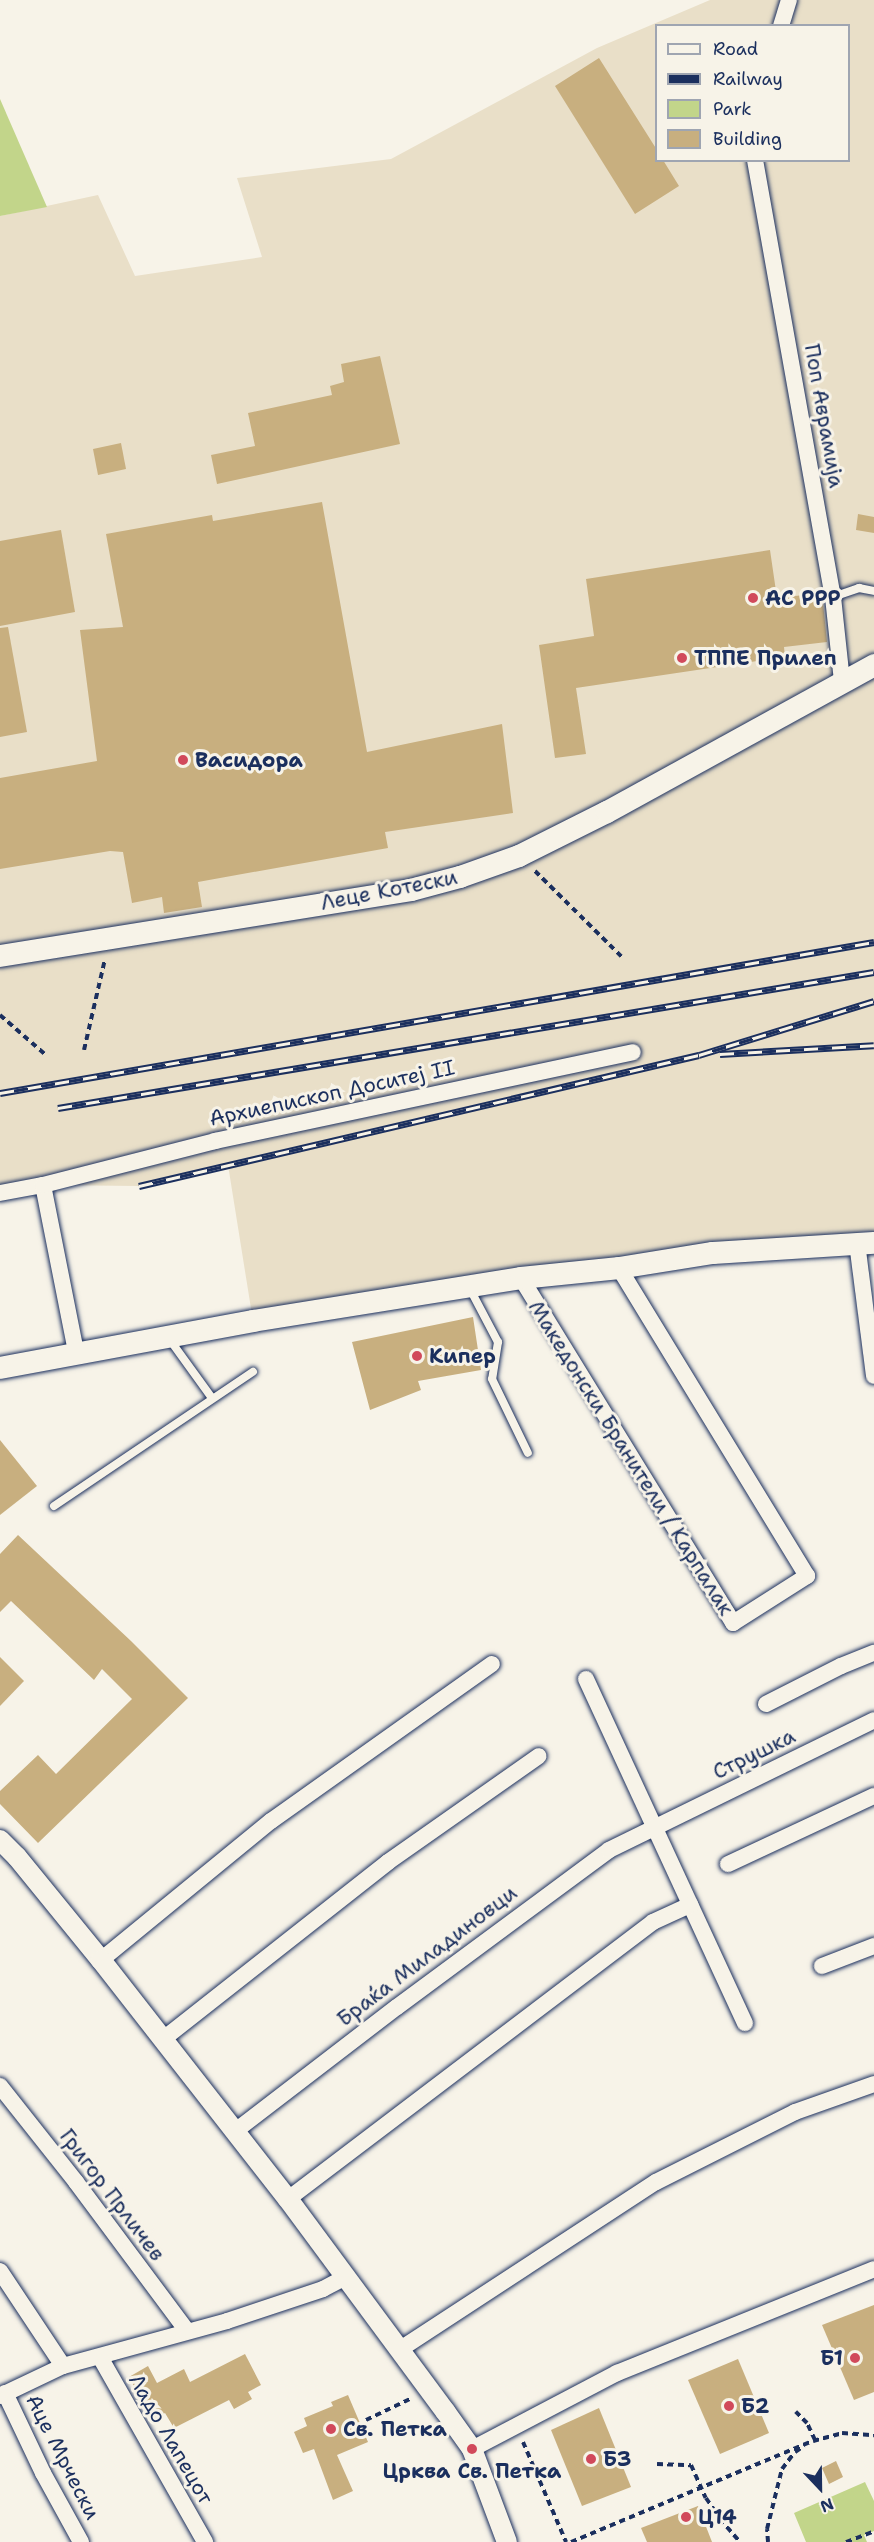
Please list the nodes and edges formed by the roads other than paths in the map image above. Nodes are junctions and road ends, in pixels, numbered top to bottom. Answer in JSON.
{"nodes":[{"id":1,"x":789,"y":0,"type":"edge"},
{"id":2,"x":782,"y":24,"type":"edge"},
{"id":3,"x":755,"y":162,"type":"edge"},
{"id":4,"x":874,"y":591,"type":"edge"},
{"id":5,"x":833,"y":597,"type":"junction"},
{"id":6,"x":874,"y":665,"type":"edge"},
{"id":7,"x":842,"y":681,"type":"junction"},
{"id":8,"x":0,"y":956,"type":"edge"},
{"id":9,"x":633,"y":1052,"type":"dead end"},
{"id":10,"x":43,"y":1185,"type":"junction"},
{"id":11,"x":0,"y":1193,"type":"edge"},
{"id":12,"x":866,"y":1243,"type":"edge"},
{"id":13,"x":619,"y":1268,"type":"junction"},
{"id":14,"x":521,"y":1278,"type":"junction"},
{"id":15,"x":468,"y":1286,"type":"junction"},
{"id":16,"x":170,"y":1339,"type":"junction"},
{"id":17,"x":76,"y":1352,"type":"junction"},
{"id":18,"x":0,"y":1368,"type":"edge"},
{"id":19,"x":253,"y":1372,"type":"dead end"},
{"id":20,"x":874,"y":1376,"type":"edge"},
{"id":21,"x":212,"y":1398,"type":"junction"},
{"id":22,"x":528,"y":1453,"type":"dead end"},
{"id":23,"x":54,"y":1506,"type":"dead end"},
{"id":24,"x":874,"y":1653,"type":"edge"},
{"id":25,"x":492,"y":1664,"type":"dead end"},
{"id":26,"x":586,"y":1679,"type":"dead end"},
{"id":27,"x":766,"y":1704,"type":"dead end"},
{"id":28,"x":874,"y":1720,"type":"edge"},
{"id":29,"x":539,"y":1756,"type":"dead end"},
{"id":30,"x":874,"y":1796,"type":"edge"},
{"id":31,"x":655,"y":1829,"type":"junction"},
{"id":32,"x":0,"y":1840,"type":"edge"},
{"id":33,"x":728,"y":1864,"type":"dead end"},
{"id":34,"x":690,"y":1905,"type":"junction"},
{"id":35,"x":874,"y":1946,"type":"edge"},
{"id":36,"x":101,"y":1960,"type":"junction"},
{"id":37,"x":822,"y":1966,"type":"dead end"},
{"id":38,"x":745,"y":2023,"type":"dead end"},
{"id":39,"x":162,"y":2040,"type":"junction"},
{"id":40,"x":874,"y":2084,"type":"edge"},
{"id":41,"x":0,"y":2086,"type":"edge"},
{"id":42,"x":234,"y":2132,"type":"junction"},
{"id":43,"x":288,"y":2199,"type":"junction"},
{"id":44,"x":874,"y":2269,"type":"edge"},
{"id":45,"x":0,"y":2271,"type":"edge"},
{"id":46,"x":347,"y":2276,"type":"junction"},
{"id":47,"x":187,"y":2331,"type":"junction"},
{"id":48,"x":399,"y":2350,"type":"junction"},
{"id":49,"x":100,"y":2357,"type":"junction"},
{"id":50,"x":63,"y":2366,"type":"junction"},
{"id":51,"x":2,"y":2395,"type":"edge"},
{"id":52,"x":472,"y":2449,"type":"junction"},
{"id":53,"x":81,"y":2542,"type":"edge"},
{"id":54,"x":205,"y":2542,"type":"edge"},
{"id":55,"x":507,"y":2542,"type":"edge"}],
"edges":[{"from":1,"to":2,"type":"street"},
{"from":3,"to":5,"type":"street","name":"Поп Аврамија"},
{"from":4,"to":5,"type":"lane"},
{"from":5,"to":7,"type":"street","name":"Поп Аврамија"},
{"from":6,"to":7,"type":"main road","name":"Леце Котески"},
{"from":7,"to":8,"type":"main road","name":"Леце Котески"},
{"from":9,"to":10,"type":"street","name":"Архиепископ Доситеј II"},
{"from":10,"to":11,"type":"street","name":"Архиепископ Доситеј II"},
{"from":10,"to":17,"type":"street"},
{"from":12,"to":13,"type":"main road","name":"Македонски Бранители / Карпалак"},
{"from":12,"to":20,"type":"street"},
{"from":13,"to":14,"type":"main road","name":"Македонски Бранители / Карпалак"},
{"from":13,"to":14,"type":"street","name":"Македонски Бранители / Карпалак"},
{"from":14,"to":15,"type":"main road","name":"Македонски Бранители / Карпалак"},
{"from":15,"to":16,"type":"main road","name":"Македонски Бранители / Карпалак"},
{"from":15,"to":22,"type":"lane"},
{"from":16,"to":17,"type":"main road","name":"Македонски Бранители / Карпалак"},
{"from":16,"to":21,"type":"lane"},
{"from":17,"to":18,"type":"main road","name":"Македонски Бранители / Карпалак"},
{"from":19,"to":21,"type":"lane"},
{"from":21,"to":23,"type":"lane"},
{"from":24,"to":27,"type":"street","name":"Струшка"},
{"from":25,"to":36,"type":"street"},
{"from":26,"to":31,"type":"street"},
{"from":28,"to":31,"type":"street","name":"Струшка"},
{"from":29,"to":39,"type":"street"},
{"from":30,"to":33,"type":"street"},
{"from":31,"to":34,"type":"street"},
{"from":31,"to":42,"type":"street","name":"Браќа Миладиновци"},
{"from":32,"to":36,"type":"street"},
{"from":34,"to":38,"type":"street"},
{"from":34,"to":43,"type":"street"},
{"from":35,"to":37,"type":"street"},
{"from":36,"to":39,"type":"street"},
{"from":39,"to":42,"type":"street"},
{"from":40,"to":48,"type":"street"},
{"from":41,"to":47,"type":"street","name":"Григор Прличев"},
{"from":42,"to":43,"type":"street"},
{"from":43,"to":46,"type":"street"},
{"from":44,"to":52,"type":"street"},
{"from":45,"to":50,"type":"street"},
{"from":46,"to":47,"type":"street"},
{"from":46,"to":48,"type":"street"},
{"from":47,"to":49,"type":"street"},
{"from":48,"to":52,"type":"street"},
{"from":49,"to":50,"type":"street"},
{"from":49,"to":54,"type":"street","name":"Ладо Лапецот"},
{"from":50,"to":51,"type":"street"},
{"from":51,"to":53,"type":"street","name":"Аце Мрчески"},
{"from":52,"to":55,"type":"street"}]}
